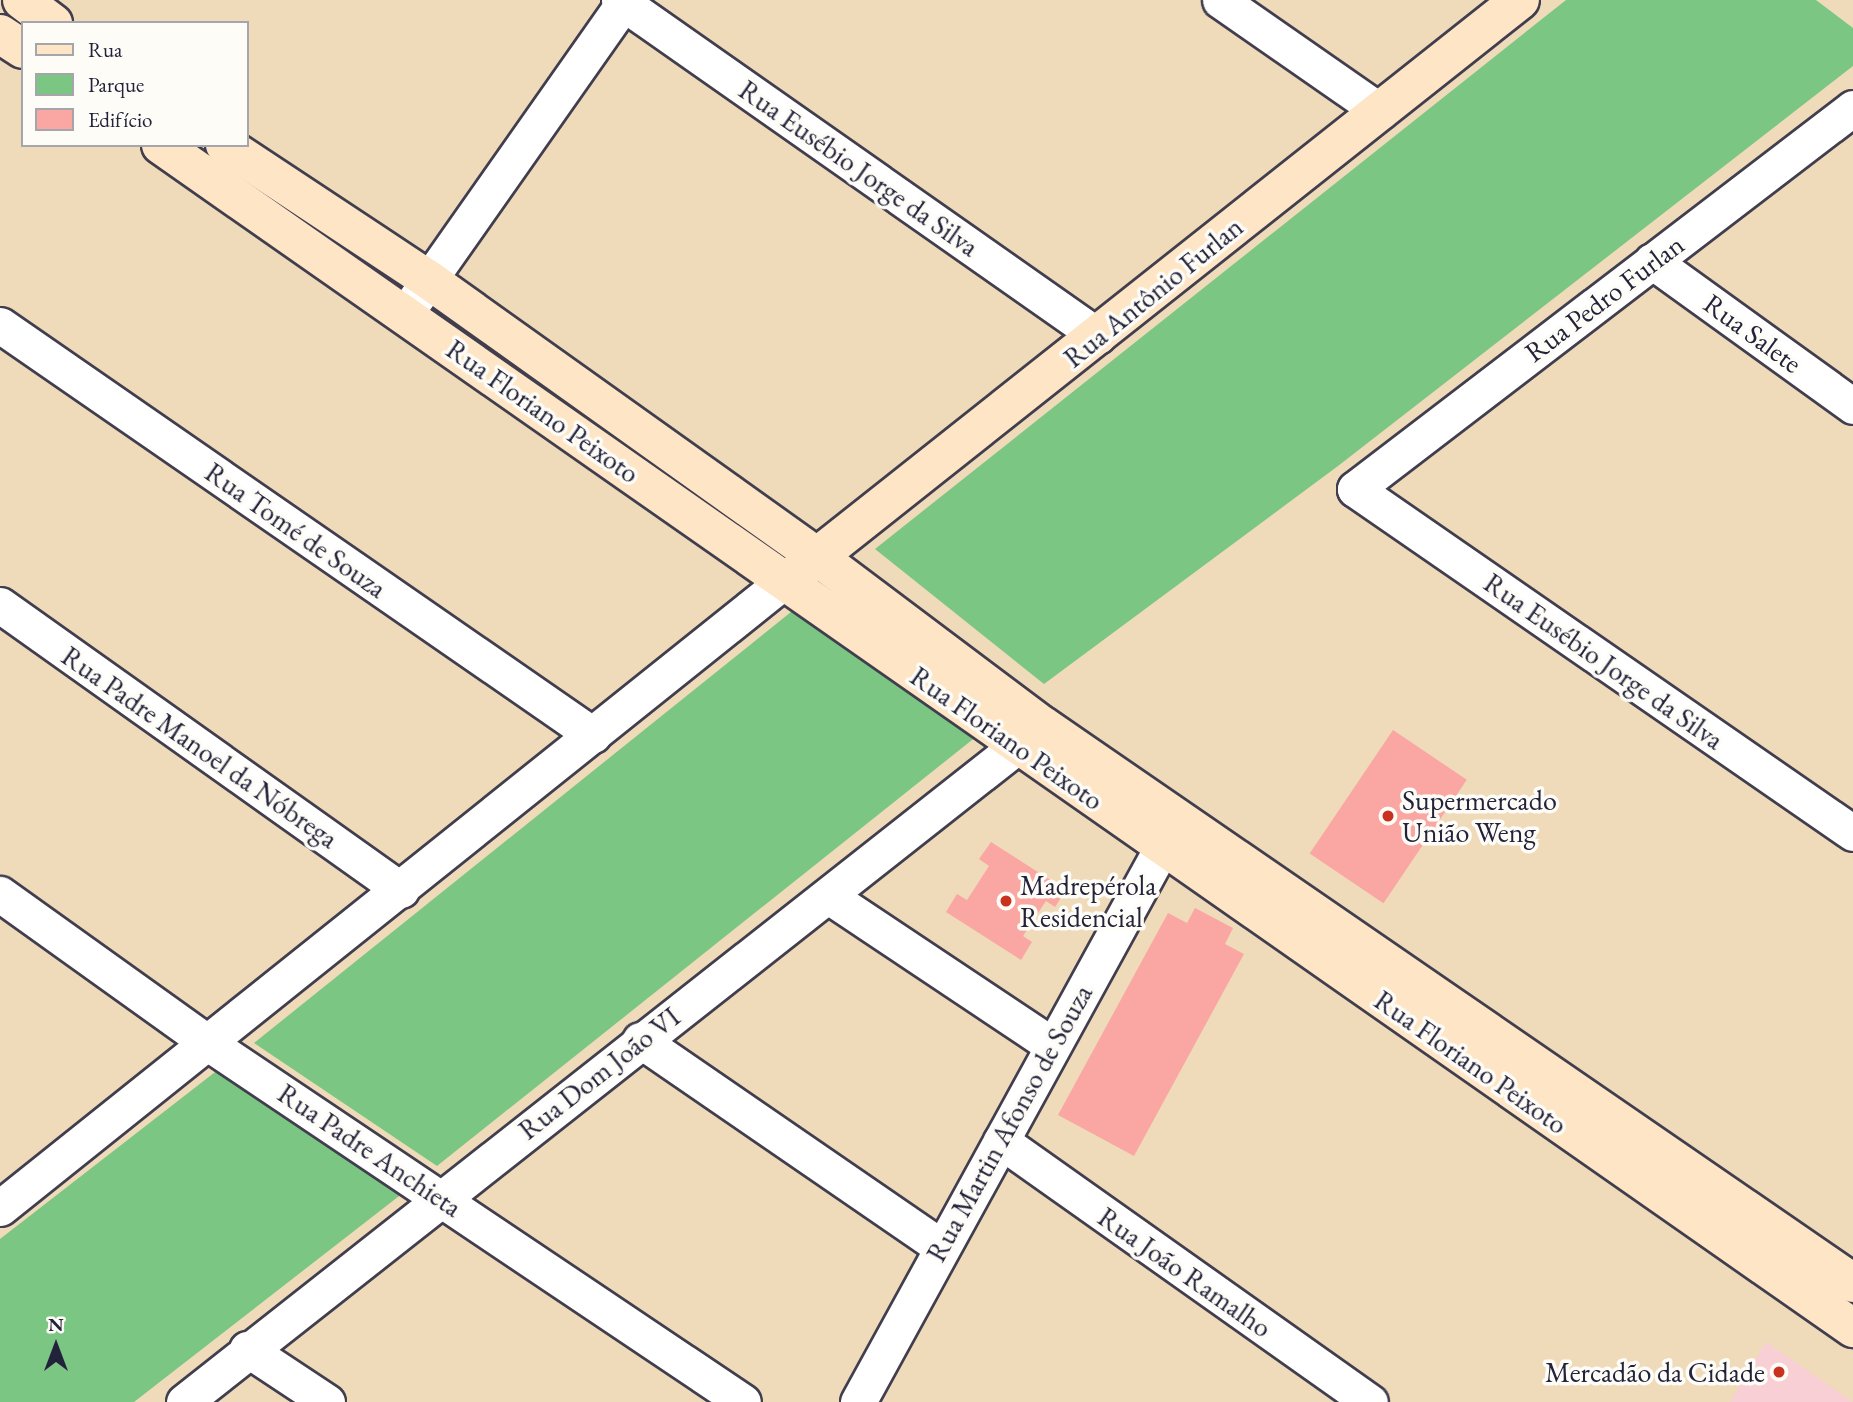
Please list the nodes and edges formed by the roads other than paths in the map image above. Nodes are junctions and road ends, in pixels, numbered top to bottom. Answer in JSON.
{"nodes":[{"id":1,"x":22,"y":0,"type":"edge"},
{"id":2,"x":1220,"y":0,"type":"edge"},
{"id":3,"x":1520,"y":0,"type":"edge"},
{"id":4,"x":623,"y":1,"type":"edge"},
{"id":5,"x":50,"y":21,"type":"edge"},
{"id":6,"x":0,"y":34,"type":"edge"},
{"id":7,"x":21,"y":48,"type":"edge"},
{"id":8,"x":1853,"y":108,"type":"edge"},
{"id":9,"x":1380,"y":111,"type":"junction"},
{"id":10,"x":164,"y":147,"type":"edge"},
{"id":11,"x":228,"y":147,"type":"edge"},
{"id":12,"x":1653,"y":261,"type":"junction"},
{"id":13,"x":429,"y":280,"type":"junction"},
{"id":14,"x":405,"y":314,"type":"junction"},
{"id":15,"x":0,"y":325,"type":"edge"},
{"id":16,"x":1098,"y":336,"type":"junction"},
{"id":17,"x":1853,"y":406,"type":"edge"},
{"id":18,"x":1355,"y":489,"type":"joint"},
{"id":19,"x":819,"y":558,"type":"junction"},
{"id":20,"x":784,"y":581,"type":"junction"},
{"id":21,"x":0,"y":605,"type":"edge"},
{"id":22,"x":593,"y":735,"type":"junction"},
{"id":23,"x":1030,"y":736,"type":"junction"},
{"id":24,"x":1169,"y":832,"type":"junction"},
{"id":25,"x":1853,"y":833,"type":"edge"},
{"id":26,"x":401,"y":890,"type":"junction"},
{"id":27,"x":0,"y":894,"type":"edge"},
{"id":28,"x":830,"y":897,"type":"junction"},
{"id":29,"x":640,"y":1040,"type":"junction"},
{"id":30,"x":208,"y":1043,"type":"junction"},
{"id":31,"x":1052,"y":1045,"type":"junction"},
{"id":32,"x":1001,"y":1141,"type":"junction"},
{"id":33,"x":440,"y":1196,"type":"junction"},
{"id":34,"x":0,"y":1209,"type":"edge"},
{"id":35,"x":941,"y":1247,"type":"junction"},
{"id":36,"x":1853,"y":1283,"type":"edge"},
{"id":37,"x":1850,"y":1319,"type":"edge"},
{"id":38,"x":247,"y":1349,"type":"junction"},
{"id":39,"x":280,"y":1389,"type":"edge"},
{"id":40,"x":184,"y":1402,"type":"edge"},
{"id":41,"x":327,"y":1402,"type":"edge"},
{"id":42,"x":743,"y":1402,"type":"edge"},
{"id":43,"x":858,"y":1402,"type":"edge"},
{"id":44,"x":1370,"y":1402,"type":"edge"}],
"edges":[{"from":1,"to":5,"type":"main road"},
{"from":2,"to":9,"type":"street"},
{"from":3,"to":9,"type":"main road","name":"Rua Antônio Furlan"},
{"from":4,"to":13,"type":"street"},
{"from":4,"to":16,"type":"street","name":"Rua Eusébio Jorge da Silva"},
{"from":6,"to":7,"type":"main road"},
{"from":8,"to":12,"type":"street","name":"Rua Pedro Furlan"},
{"from":9,"to":16,"type":"main road","name":"Rua Antônio Furlan"},
{"from":10,"to":14,"type":"main road","name":"Rua Floriano Peixoto"},
{"from":11,"to":13,"type":"main road","name":"Rua Floriano Peixoto"},
{"from":12,"to":17,"type":"street","name":"Rua Salete"},
{"from":12,"to":18,"type":"street","name":"Rua Pedro Furlan"},
{"from":13,"to":14,"type":"street"},
{"from":13,"to":19,"type":"main road","name":"Rua Floriano Peixoto"},
{"from":14,"to":20,"type":"main road","name":"Rua Floriano Peixoto"},
{"from":15,"to":22,"type":"street","name":"Rua Tomé de Souza"},
{"from":16,"to":19,"type":"main road","name":"Rua Antônio Furlan"},
{"from":18,"to":25,"type":"street","name":"Rua Eusébio Jorge da Silva"},
{"from":19,"to":20,"type":"main road","name":"Rua Antônio Furlan"},
{"from":19,"to":23,"type":"main road","name":"Rua Floriano Peixoto"},
{"from":20,"to":22,"type":"street"},
{"from":20,"to":23,"type":"main road","name":"Rua Floriano Peixoto"},
{"from":21,"to":26,"type":"street","name":"Rua Padre Manoel da Nóbrega"},
{"from":22,"to":26,"type":"street"},
{"from":23,"to":24,"type":"main road","name":"Rua Floriano Peixoto"},
{"from":23,"to":28,"type":"street","name":"Rua Dom João VI"},
{"from":24,"to":31,"type":"street","name":"Rua Martin Afonso de Souza"},
{"from":24,"to":36,"type":"main road","name":"Rua Floriano Peixoto"},
{"from":24,"to":37,"type":"main road","name":"Rua Floriano Peixoto"},
{"from":26,"to":30,"type":"street"},
{"from":27,"to":30,"type":"street","name":"Rua Padre Anchieta"},
{"from":28,"to":29,"type":"street","name":"Rua Dom João VI"},
{"from":28,"to":31,"type":"street"},
{"from":29,"to":33,"type":"street","name":"Rua Dom João VI"},
{"from":29,"to":35,"type":"street"},
{"from":30,"to":33,"type":"street","name":"Rua Padre Anchieta"},
{"from":30,"to":34,"type":"street"},
{"from":31,"to":32,"type":"street","name":"Rua Martin Afonso de Souza"},
{"from":32,"to":35,"type":"street","name":"Rua Martin Afonso de Souza"},
{"from":32,"to":44,"type":"street","name":"Rua João Ramalho"},
{"from":33,"to":38,"type":"street","name":"Rua Dom João VI"},
{"from":33,"to":42,"type":"street","name":"Rua Padre Anchieta"},
{"from":35,"to":43,"type":"street","name":"Rua Martin Afonso de Souza"},
{"from":38,"to":39,"type":"street"},
{"from":38,"to":40,"type":"street","name":"Rua Dom João VI"},
{"from":39,"to":41,"type":"street"}]}
